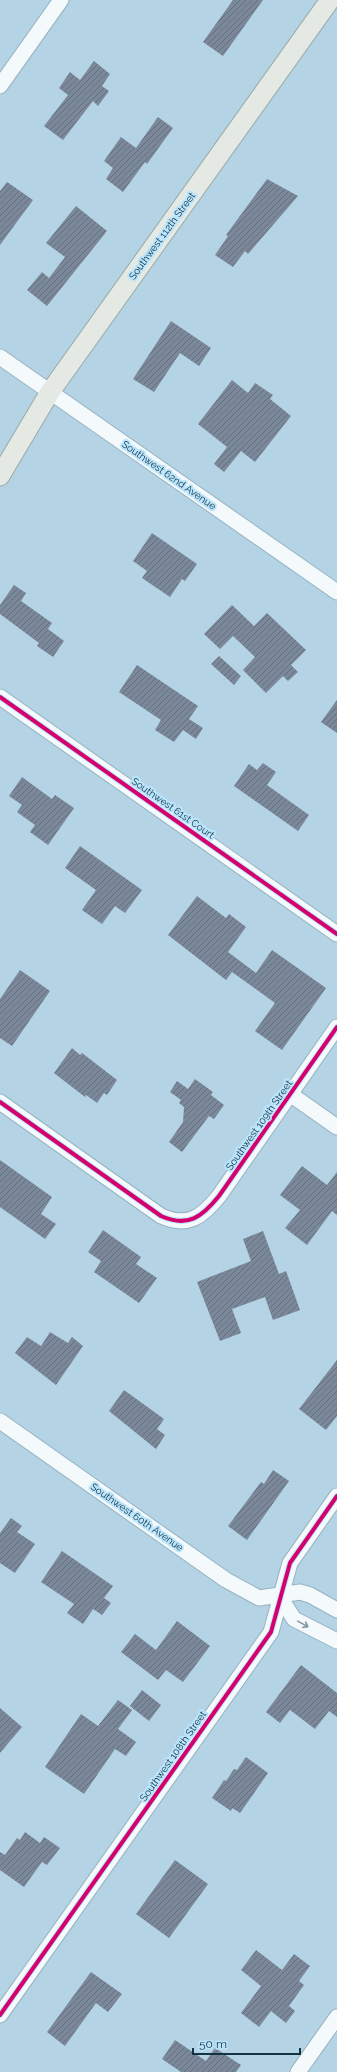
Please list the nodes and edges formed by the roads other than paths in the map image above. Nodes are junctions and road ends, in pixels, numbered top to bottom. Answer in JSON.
{"nodes":[{"id":1,"x":61,"y":0,"type":"edge"},
{"id":2,"x":330,"y":0,"type":"edge"},
{"id":3,"x":0,"y":86,"type":"edge"},
{"id":4,"x":0,"y":357,"type":"edge"},
{"id":5,"x":50,"y":392,"type":"junction"},
{"id":6,"x":0,"y":476,"type":"edge"},
{"id":7,"x":337,"y":592,"type":"edge"},
{"id":8,"x":0,"y":697,"type":"edge"},
{"id":9,"x":337,"y":934,"type":"edge"},
{"id":10,"x":337,"y":1027,"type":"edge"},
{"id":11,"x":290,"y":1094,"type":"junction"},
{"id":12,"x":0,"y":1102,"type":"edge"},
{"id":13,"x":337,"y":1127,"type":"edge"},
{"id":14,"x":0,"y":1421,"type":"edge"},
{"id":15,"x":337,"y":1496,"type":"edge"},
{"id":16,"x":280,"y":1596,"type":"junction"},
{"id":17,"x":337,"y":1610,"type":"edge"},
{"id":18,"x":337,"y":1641,"type":"edge"},
{"id":19,"x":0,"y":2015,"type":"edge"},
{"id":20,"x":337,"y":2017,"type":"edge"},
{"id":21,"x":298,"y":2072,"type":"edge"}],
"edges":[{"from":1,"to":3,"type":"street"},
{"from":2,"to":5,"type":"main road","name":"Southwest 112th Street"},
{"from":4,"to":5,"type":"street","name":"Southwest 62nd Avenue"},
{"from":5,"to":6,"type":"main road","name":"Southwest 112th Street"},
{"from":5,"to":7,"type":"street","name":"Southwest 62nd Avenue"},
{"from":8,"to":9,"type":"street","name":"Southwest 61st Court"},
{"from":10,"to":11,"type":"street","name":"Southwest 109th Street"},
{"from":11,"to":12,"type":"street","name":"Southwest 109th Street"},
{"from":11,"to":13,"type":"street"},
{"from":14,"to":16,"type":"street","name":"Southwest 60th Avenue"},
{"from":15,"to":16,"type":"street","name":"Southwest 108th Street"},
{"from":16,"to":17,"type":"street","name":"Southwest 60th Avenue"},
{"from":16,"to":18,"type":"street","one_way":true},
{"from":16,"to":19,"type":"street","name":"Southwest 108th Street"},
{"from":20,"to":21,"type":"street"}]}
